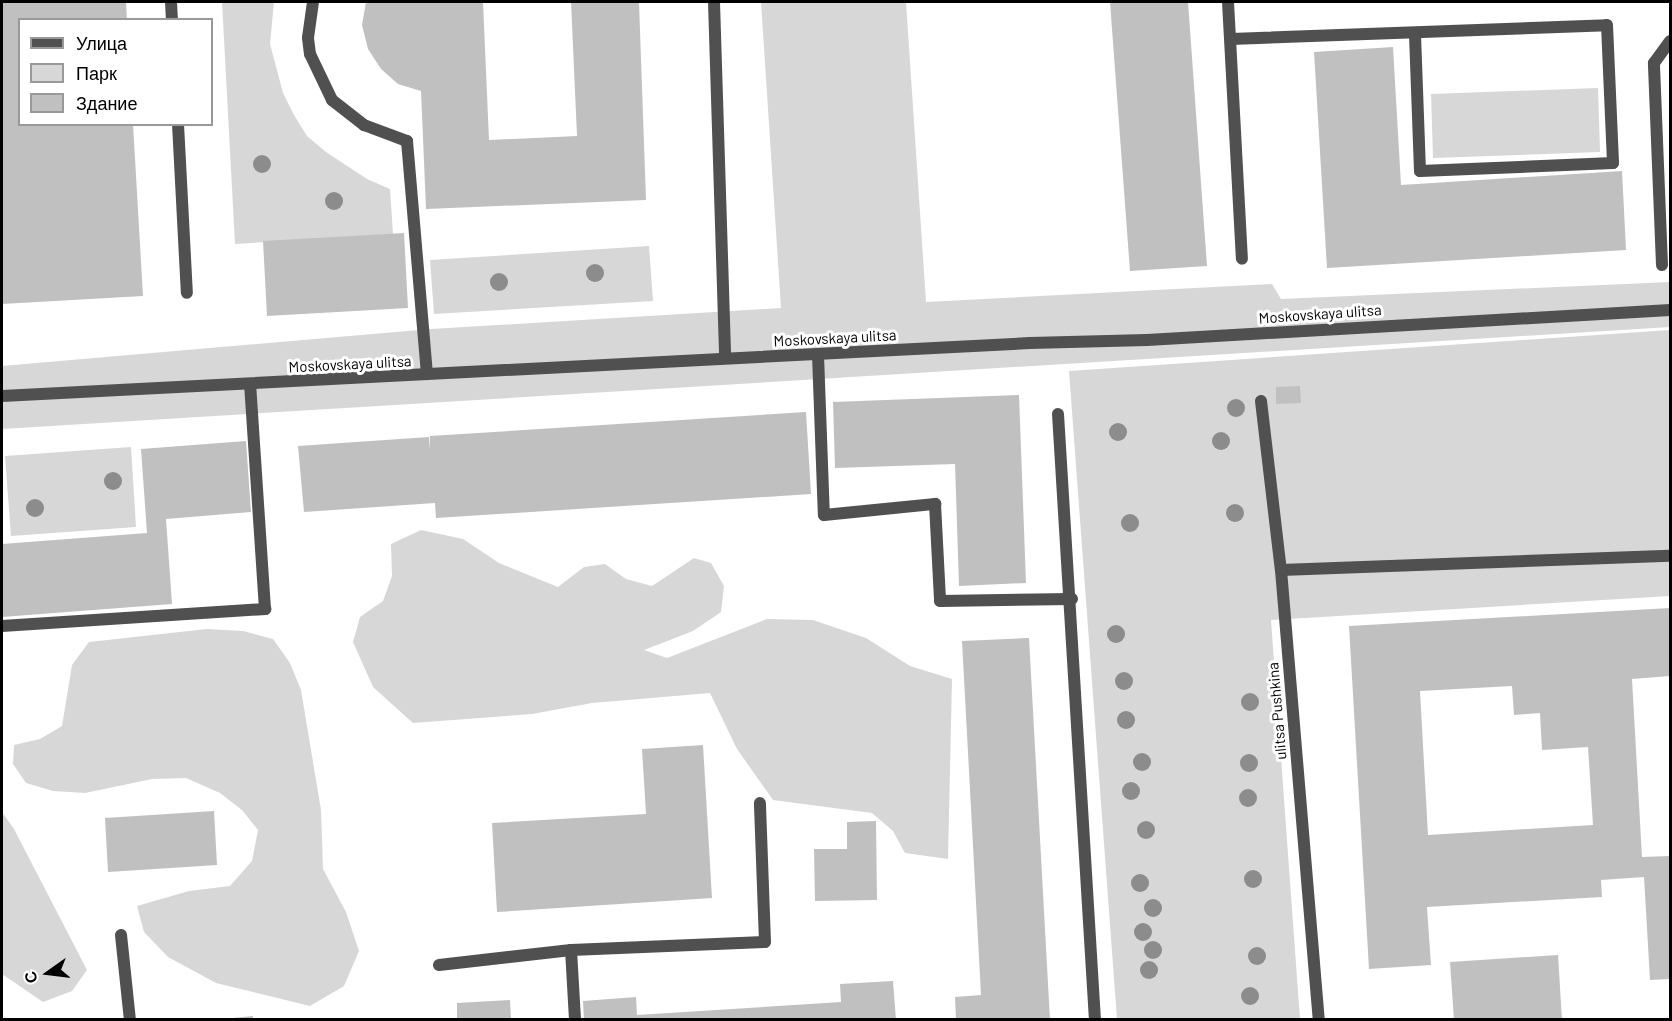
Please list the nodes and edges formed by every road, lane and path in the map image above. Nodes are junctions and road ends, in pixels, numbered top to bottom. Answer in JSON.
{"nodes":[{"id":1,"x":171,"y":2,"type":"edge"},
{"id":2,"x":313,"y":2,"type":"edge"},
{"id":3,"x":714,"y":2,"type":"edge"},
{"id":4,"x":1228,"y":2,"type":"edge"},
{"id":5,"x":172,"y":18,"type":"edge"},
{"id":6,"x":1415,"y":34,"type":"junction"},
{"id":7,"x":1231,"y":39,"type":"junction"},
{"id":8,"x":1671,"y":41,"type":"edge"},
{"id":9,"x":1671,"y":62,"type":"edge"},
{"id":10,"x":1654,"y":63,"type":"junction"},
{"id":11,"x":178,"y":126,"type":"edge"},
{"id":12,"x":1242,"y":258,"type":"dead end"},
{"id":13,"x":1662,"y":265,"type":"dead end"},
{"id":14,"x":187,"y":293,"type":"dead end"},
{"id":15,"x":1671,"y":310,"type":"edge"},
{"id":16,"x":818,"y":355,"type":"junction"},
{"id":17,"x":725,"y":358,"type":"junction"},
{"id":18,"x":427,"y":375,"type":"junction"},
{"id":19,"x":250,"y":384,"type":"junction"},
{"id":20,"x":2,"y":396,"type":"edge"},
{"id":21,"x":1261,"y":401,"type":"dead end"},
{"id":22,"x":1058,"y":414,"type":"dead end"},
{"id":23,"x":1671,"y":556,"type":"edge"},
{"id":24,"x":1281,"y":570,"type":"junction"},
{"id":25,"x":1072,"y":599,"type":"junction"},
{"id":26,"x":2,"y":626,"type":"edge"},
{"id":27,"x":760,"y":803,"type":"dead end"},
{"id":28,"x":121,"y":935,"type":"dead end"},
{"id":29,"x":571,"y":950,"type":"junction"},
{"id":30,"x":439,"y":965,"type":"dead end"},
{"id":31,"x":130,"y":1020,"type":"edge"},
{"id":32,"x":575,"y":1020,"type":"edge"},
{"id":33,"x":1095,"y":1020,"type":"edge"},
{"id":34,"x":1319,"y":1020,"type":"edge"}],
"edges":[{"from":1,"to":5,"type":"street"},
{"from":2,"to":18,"type":"street"},
{"from":3,"to":17,"type":"street"},
{"from":4,"to":7,"type":"street"},
{"from":6,"to":6,"type":"street"},
{"from":6,"to":7,"type":"street"},
{"from":7,"to":12,"type":"street"},
{"from":8,"to":10,"type":"street"},
{"from":9,"to":10,"type":"street"},
{"from":10,"to":13,"type":"street"},
{"from":11,"to":14,"type":"street"},
{"from":15,"to":16,"type":"street","name":"Moskovskaya ulitsa"},
{"from":16,"to":17,"type":"street","name":"Moskovskaya ulitsa"},
{"from":16,"to":25,"type":"street"},
{"from":17,"to":18,"type":"street","name":"Moskovskaya ulitsa"},
{"from":18,"to":19,"type":"street","name":"Moskovskaya ulitsa"},
{"from":19,"to":20,"type":"street","name":"Moskovskaya ulitsa"},
{"from":19,"to":26,"type":"street"},
{"from":21,"to":24,"type":"street","name":"ulitsa Pushkina"},
{"from":22,"to":25,"type":"street"},
{"from":23,"to":24,"type":"street"},
{"from":24,"to":34,"type":"street","name":"ulitsa Pushkina"},
{"from":25,"to":33,"type":"street"},
{"from":27,"to":29,"type":"street"},
{"from":28,"to":31,"type":"street"},
{"from":29,"to":30,"type":"street"},
{"from":29,"to":32,"type":"street"}]}
